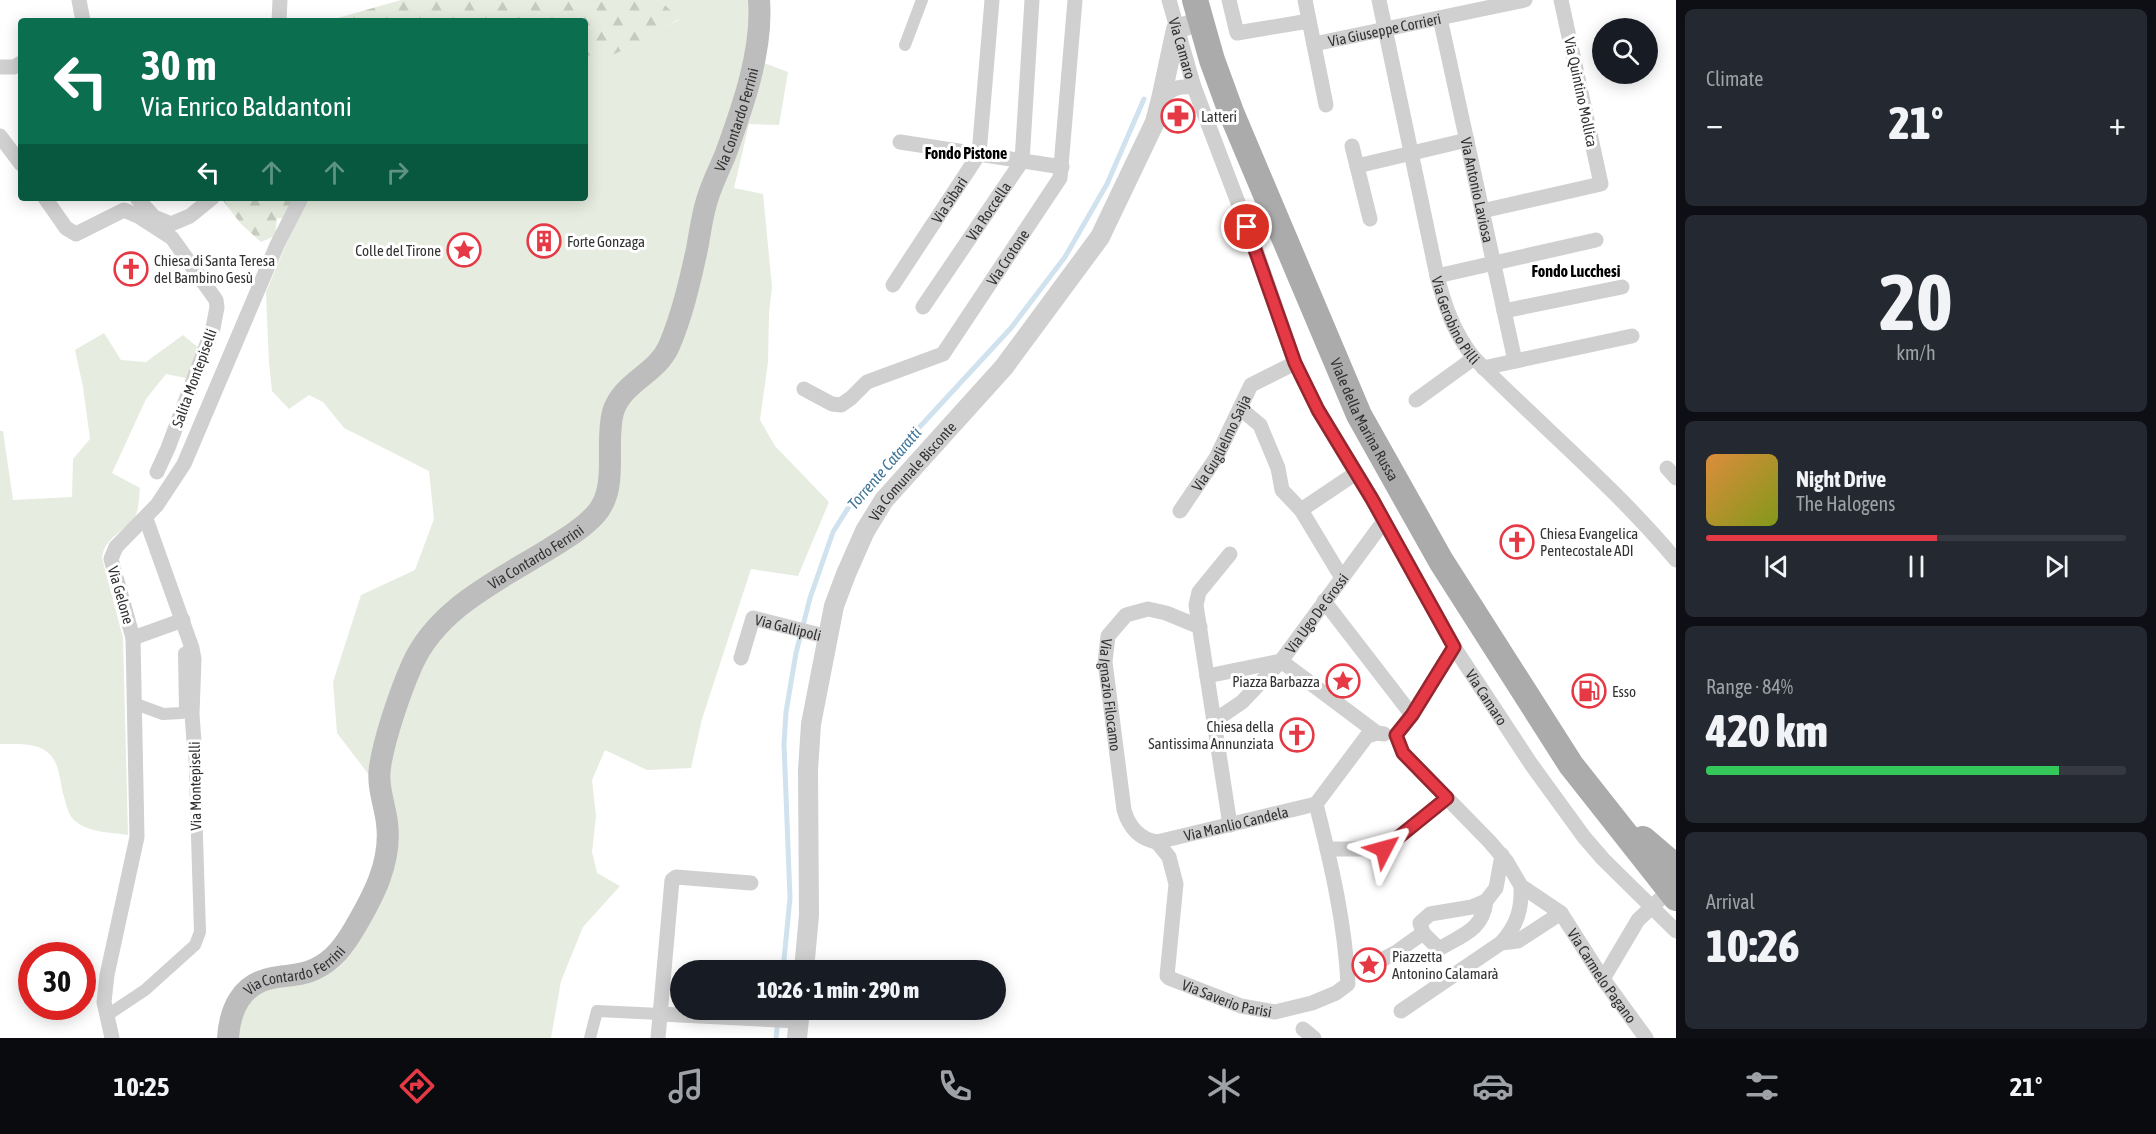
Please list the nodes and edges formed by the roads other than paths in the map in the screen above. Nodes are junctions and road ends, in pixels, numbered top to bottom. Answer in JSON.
{"nodes":[{"id":1,"x":79,"y":0,"type":"edge"},
{"id":2,"x":280,"y":0,"type":"edge"},
{"id":3,"x":759,"y":0,"type":"edge"},
{"id":4,"x":922,"y":0,"type":"edge"},
{"id":5,"x":992,"y":0,"type":"edge"},
{"id":6,"x":1032,"y":0,"type":"edge"},
{"id":7,"x":1075,"y":0,"type":"edge"},
{"id":8,"x":1169,"y":0,"type":"edge"},
{"id":9,"x":1229,"y":0,"type":"edge"},
{"id":10,"x":1305,"y":0,"type":"edge"},
{"id":11,"x":1379,"y":0,"type":"edge"},
{"id":12,"x":1525,"y":0,"type":"edge"},
{"id":13,"x":1561,"y":0,"type":"edge"},
{"id":14,"x":1198,"y":11,"type":"edge"},
{"id":15,"x":82,"y":18,"type":"edge"},
{"id":16,"x":279,"y":18,"type":"edge"},
{"id":17,"x":1440,"y":18,"type":"junction"},
{"id":18,"x":1309,"y":21,"type":"junction"},
{"id":19,"x":1176,"y":29,"type":"junction"},
{"id":20,"x":1385,"y":29,"type":"junction"},
{"id":21,"x":1314,"y":44,"type":"junction"},
{"id":22,"x":905,"y":45,"type":"dead end"},
{"id":23,"x":18,"y":65,"type":"edge"},
{"id":24,"x":0,"y":67,"type":"edge"},
{"id":25,"x":1194,"y":87,"type":"junction"},
{"id":26,"x":1161,"y":99,"type":"junction"},
{"id":27,"x":1326,"y":105,"type":"dead end"},
{"id":28,"x":0,"y":136,"type":"edge"},
{"id":29,"x":1467,"y":140,"type":"junction"},
{"id":30,"x":900,"y":142,"type":"dead end"},
{"id":31,"x":1352,"y":146,"type":"dead end"},
{"id":32,"x":1411,"y":153,"type":"junction"},
{"id":33,"x":979,"y":154,"type":"junction"},
{"id":34,"x":18,"y":160,"type":"edge"},
{"id":35,"x":1022,"y":160,"type":"junction"},
{"id":36,"x":1357,"y":166,"type":"junction"},
{"id":37,"x":1062,"y":167,"type":"junction"},
{"id":38,"x":47,"y":201,"type":"edge"},
{"id":39,"x":139,"y":201,"type":"edge"},
{"id":40,"x":208,"y":201,"type":"edge"},
{"id":41,"x":299,"y":201,"type":"edge"},
{"id":42,"x":1482,"y":211,"type":"junction"},
{"id":43,"x":1370,"y":219,"type":"dead end"},
{"id":44,"x":163,"y":226,"type":"junction"},
{"id":45,"x":1596,"y":240,"type":"dead end"},
{"id":46,"x":1494,"y":264,"type":"junction"},
{"id":47,"x":1437,"y":276,"type":"junction"},
{"id":48,"x":893,"y":285,"type":"dead end"},
{"id":49,"x":1622,"y":287,"type":"dead end"},
{"id":50,"x":923,"y":307,"type":"dead end"},
{"id":51,"x":1504,"y":311,"type":"junction"},
{"id":52,"x":1632,"y":336,"type":"dead end"},
{"id":53,"x":1515,"y":361,"type":"junction"},
{"id":54,"x":1295,"y":363,"type":"junction"},
{"id":55,"x":1479,"y":363,"type":"junction"},
{"id":56,"x":804,"y":389,"type":"dead end"},
{"id":57,"x":1416,"y":400,"type":"dead end"},
{"id":58,"x":1241,"y":409,"type":"junction"},
{"id":59,"x":157,"y":472,"type":"dead end"},
{"id":60,"x":1356,"y":473,"type":"junction"},
{"id":61,"x":1301,"y":510,"type":"junction"},
{"id":62,"x":1180,"y":511,"type":"dead end"},
{"id":63,"x":146,"y":519,"type":"junction"},
{"id":64,"x":1384,"y":520,"type":"junction"},
{"id":65,"x":1230,"y":554,"type":"dead end"},
{"id":66,"x":1676,"y":560,"type":"edge"},
{"id":67,"x":1342,"y":578,"type":"junction"},
{"id":68,"x":1324,"y":601,"type":"junction"},
{"id":69,"x":183,"y":620,"type":"junction"},
{"id":70,"x":1200,"y":627,"type":"junction"},
{"id":71,"x":821,"y":635,"type":"junction"},
{"id":72,"x":133,"y":638,"type":"junction"},
{"id":73,"x":1454,"y":647,"type":"junction"},
{"id":74,"x":192,"y":648,"type":"junction"},
{"id":75,"x":741,"y":658,"type":"dead end"},
{"id":76,"x":1281,"y":661,"type":"junction"},
{"id":77,"x":1207,"y":676,"type":"junction"},
{"id":78,"x":134,"y":703,"type":"junction"},
{"id":79,"x":1412,"y":715,"type":"junction"},
{"id":80,"x":1214,"y":721,"type":"junction"},
{"id":81,"x":1377,"y":733,"type":"junction"},
{"id":82,"x":1396,"y":735,"type":"junction"},
{"id":83,"x":194,"y":742,"type":"joint"},
{"id":84,"x":1447,"y":798,"type":"junction"},
{"id":85,"x":1316,"y":804,"type":"junction"},
{"id":86,"x":1230,"y":825,"type":"junction"},
{"id":87,"x":1157,"y":842,"type":"junction"},
{"id":88,"x":1328,"y":849,"type":"junction"},
{"id":89,"x":1502,"y":855,"type":"junction"},
{"id":90,"x":751,"y":883,"type":"dead end"},
{"id":91,"x":1674,"y":885,"type":"edge"},
{"id":92,"x":1521,"y":886,"type":"junction"},
{"id":93,"x":1486,"y":901,"type":"junction"},
{"id":94,"x":1650,"y":907,"type":"junction"},
{"id":95,"x":1561,"y":913,"type":"junction"},
{"id":96,"x":1676,"y":931,"type":"edge"},
{"id":97,"x":1426,"y":936,"type":"junction"},
{"id":98,"x":1501,"y":943,"type":"junction"},
{"id":99,"x":805,"y":960,"type":"edge"},
{"id":100,"x":1368,"y":967,"type":"dead end"},
{"id":101,"x":1603,"y":979,"type":"junction"},
{"id":102,"x":1401,"y":1011,"type":"dead end"},
{"id":103,"x":660,"y":1014,"type":"junction"},
{"id":104,"x":106,"y":1016,"type":"junction"},
{"id":105,"x":796,"y":1022,"type":"edge"},
{"id":106,"x":112,"y":1038,"type":"edge"},
{"id":107,"x":228,"y":1038,"type":"edge"},
{"id":108,"x":590,"y":1038,"type":"edge"},
{"id":109,"x":658,"y":1038,"type":"edge"},
{"id":110,"x":1646,"y":1038,"type":"edge"}],
"edges":[{"from":1,"to":15,"type":"street"},
{"from":2,"to":16,"type":"street"},
{"from":3,"to":107,"type":"main road","name":"Via Contardo Ferrini"},
{"from":4,"to":22,"type":"street"},
{"from":5,"to":33,"type":"street","name":"Via Sibari"},
{"from":6,"to":35,"type":"street"},
{"from":7,"to":37,"type":"street","name":"Via Crotone"},
{"from":8,"to":19,"type":"street","name":"Via Camaro"},
{"from":9,"to":18,"type":"street"},
{"from":10,"to":18,"type":"street"},
{"from":11,"to":20,"type":"street","name":"Via Gerobino Pilli"},
{"from":12,"to":17,"type":"street","name":"Via Giuseppe Corrieri"},
{"from":13,"to":42,"type":"street","name":"Via Quintino Mollica"},
{"from":14,"to":19,"type":"street"},
{"from":14,"to":91,"type":"main road","name":"Viale della Marina Russa"},
{"from":17,"to":20,"type":"street","name":"Via Giuseppe Corrieri"},
{"from":17,"to":29,"type":"street","name":"Via Antonio Laviosa"},
{"from":18,"to":21,"type":"street"},
{"from":19,"to":25,"type":"street","name":"Via Camaro"},
{"from":19,"to":26,"type":"street","name":"Via Comunale Bisconte"},
{"from":20,"to":21,"type":"street","name":"Via Giuseppe Corrieri"},
{"from":20,"to":32,"type":"street","name":"Via Gerobino Pilli"},
{"from":21,"to":27,"type":"street"},
{"from":23,"to":24,"type":"street"},
{"from":25,"to":26,"type":"street"},
{"from":25,"to":54,"type":"street","name":"Via Camaro"},
{"from":26,"to":71,"type":"street","name":"Via Comunale Bisconte"},
{"from":28,"to":34,"type":"street"},
{"from":29,"to":32,"type":"street"},
{"from":29,"to":42,"type":"street","name":"Via Antonio Laviosa"},
{"from":30,"to":33,"type":"street"},
{"from":31,"to":36,"type":"street"},
{"from":32,"to":36,"type":"street"},
{"from":32,"to":47,"type":"street","name":"Via Gerobino Pilli"},
{"from":33,"to":35,"type":"street"},
{"from":33,"to":48,"type":"street","name":"Via Sibari"},
{"from":35,"to":37,"type":"street"},
{"from":35,"to":50,"type":"street","name":"Via Roccella"},
{"from":36,"to":43,"type":"street"},
{"from":37,"to":56,"type":"street","name":"Via Crotone"},
{"from":38,"to":44,"type":"street","name":"Salita Montepiselli"},
{"from":39,"to":44,"type":"street"},
{"from":40,"to":44,"type":"street"},
{"from":41,"to":63,"type":"street","name":"Via Gelone"},
{"from":42,"to":46,"type":"street","name":"Via Antonio Laviosa"},
{"from":44,"to":59,"type":"street","name":"Salita Montepiselli"},
{"from":45,"to":46,"type":"street"},
{"from":46,"to":47,"type":"street"},
{"from":46,"to":51,"type":"street","name":"Via Antonio Laviosa"},
{"from":47,"to":55,"type":"street","name":"Via Gerobino Pilli"},
{"from":49,"to":51,"type":"street"},
{"from":51,"to":53,"type":"street","name":"Via Antonio Laviosa"},
{"from":52,"to":53,"type":"street"},
{"from":53,"to":55,"type":"street"},
{"from":54,"to":58,"type":"street","name":"Via Guglielmo Saija"},
{"from":54,"to":60,"type":"street","name":"Via Camaro"},
{"from":55,"to":57,"type":"street"},
{"from":55,"to":66,"type":"street","name":"Via Gerobino Pilli"},
{"from":58,"to":61,"type":"street"},
{"from":58,"to":62,"type":"street","name":"Via Guglielmo Saija"},
{"from":60,"to":61,"type":"street"},
{"from":60,"to":64,"type":"street","name":"Via Camaro"},
{"from":61,"to":67,"type":"street"},
{"from":63,"to":69,"type":"street","name":"Via Montepiselli"},
{"from":63,"to":72,"type":"street","name":"Via Gelone"},
{"from":64,"to":67,"type":"street","name":"Via Ugo De Grossi"},
{"from":64,"to":73,"type":"street","name":"Via Camaro"},
{"from":65,"to":70,"type":"street"},
{"from":67,"to":68,"type":"street","name":"Via Ugo De Grossi"},
{"from":68,"to":76,"type":"street","name":"Via Ugo De Grossi"},
{"from":68,"to":79,"type":"street"},
{"from":69,"to":72,"type":"street"},
{"from":69,"to":74,"type":"street","name":"Via Montepiselli"},
{"from":70,"to":77,"type":"street"},
{"from":70,"to":87,"type":"street","name":"Via Ignazio Filocamo"},
{"from":71,"to":75,"type":"street","name":"Via Gallipoli"},
{"from":71,"to":99,"type":"street","name":"Via Comunale Bisconte"},
{"from":72,"to":78,"type":"street","name":"Via Gelone"},
{"from":73,"to":79,"type":"street"},
{"from":73,"to":94,"type":"street","name":"Via Camaro"},
{"from":74,"to":78,"type":"street"},
{"from":74,"to":83,"type":"street","name":"Via Montepiselli"},
{"from":76,"to":77,"type":"street"},
{"from":76,"to":80,"type":"street","name":"Via Ugo De Grossi"},
{"from":76,"to":81,"type":"street"},
{"from":77,"to":80,"type":"street"},
{"from":78,"to":104,"type":"street","name":"Via Gelone"},
{"from":79,"to":82,"type":"street"},
{"from":80,"to":86,"type":"street"},
{"from":81,"to":82,"type":"street"},
{"from":81,"to":85,"type":"street"},
{"from":82,"to":84,"type":"street"},
{"from":83,"to":104,"type":"street","name":"Via Montepiselli"},
{"from":84,"to":88,"type":"street"},
{"from":84,"to":89,"type":"street"},
{"from":85,"to":86,"type":"street","name":"Via Manlio Candela"},
{"from":85,"to":88,"type":"street","name":"Via Saverio Parisi"},
{"from":86,"to":87,"type":"street","name":"Via Manlio Candela"},
{"from":87,"to":88,"type":"street","name":"Via Saverio Parisi"},
{"from":89,"to":92,"type":"street"},
{"from":89,"to":93,"type":"street"},
{"from":90,"to":103,"type":"street"},
{"from":91,"to":94,"type":"street"},
{"from":92,"to":95,"type":"street"},
{"from":92,"to":98,"type":"street"},
{"from":93,"to":97,"type":"street"},
{"from":93,"to":97,"type":"street"},
{"from":94,"to":96,"type":"street","name":"Via Camaro"},
{"from":94,"to":101,"type":"street"},
{"from":95,"to":98,"type":"street"},
{"from":95,"to":101,"type":"street","name":"Via Carmelo Pagano"},
{"from":97,"to":100,"type":"street"},
{"from":98,"to":102,"type":"street"},
{"from":101,"to":110,"type":"street","name":"Via Carmelo Pagano"},
{"from":103,"to":105,"type":"street"},
{"from":103,"to":108,"type":"street"},
{"from":103,"to":109,"type":"street"},
{"from":104,"to":106,"type":"street","name":"Via Gelone"}]}
